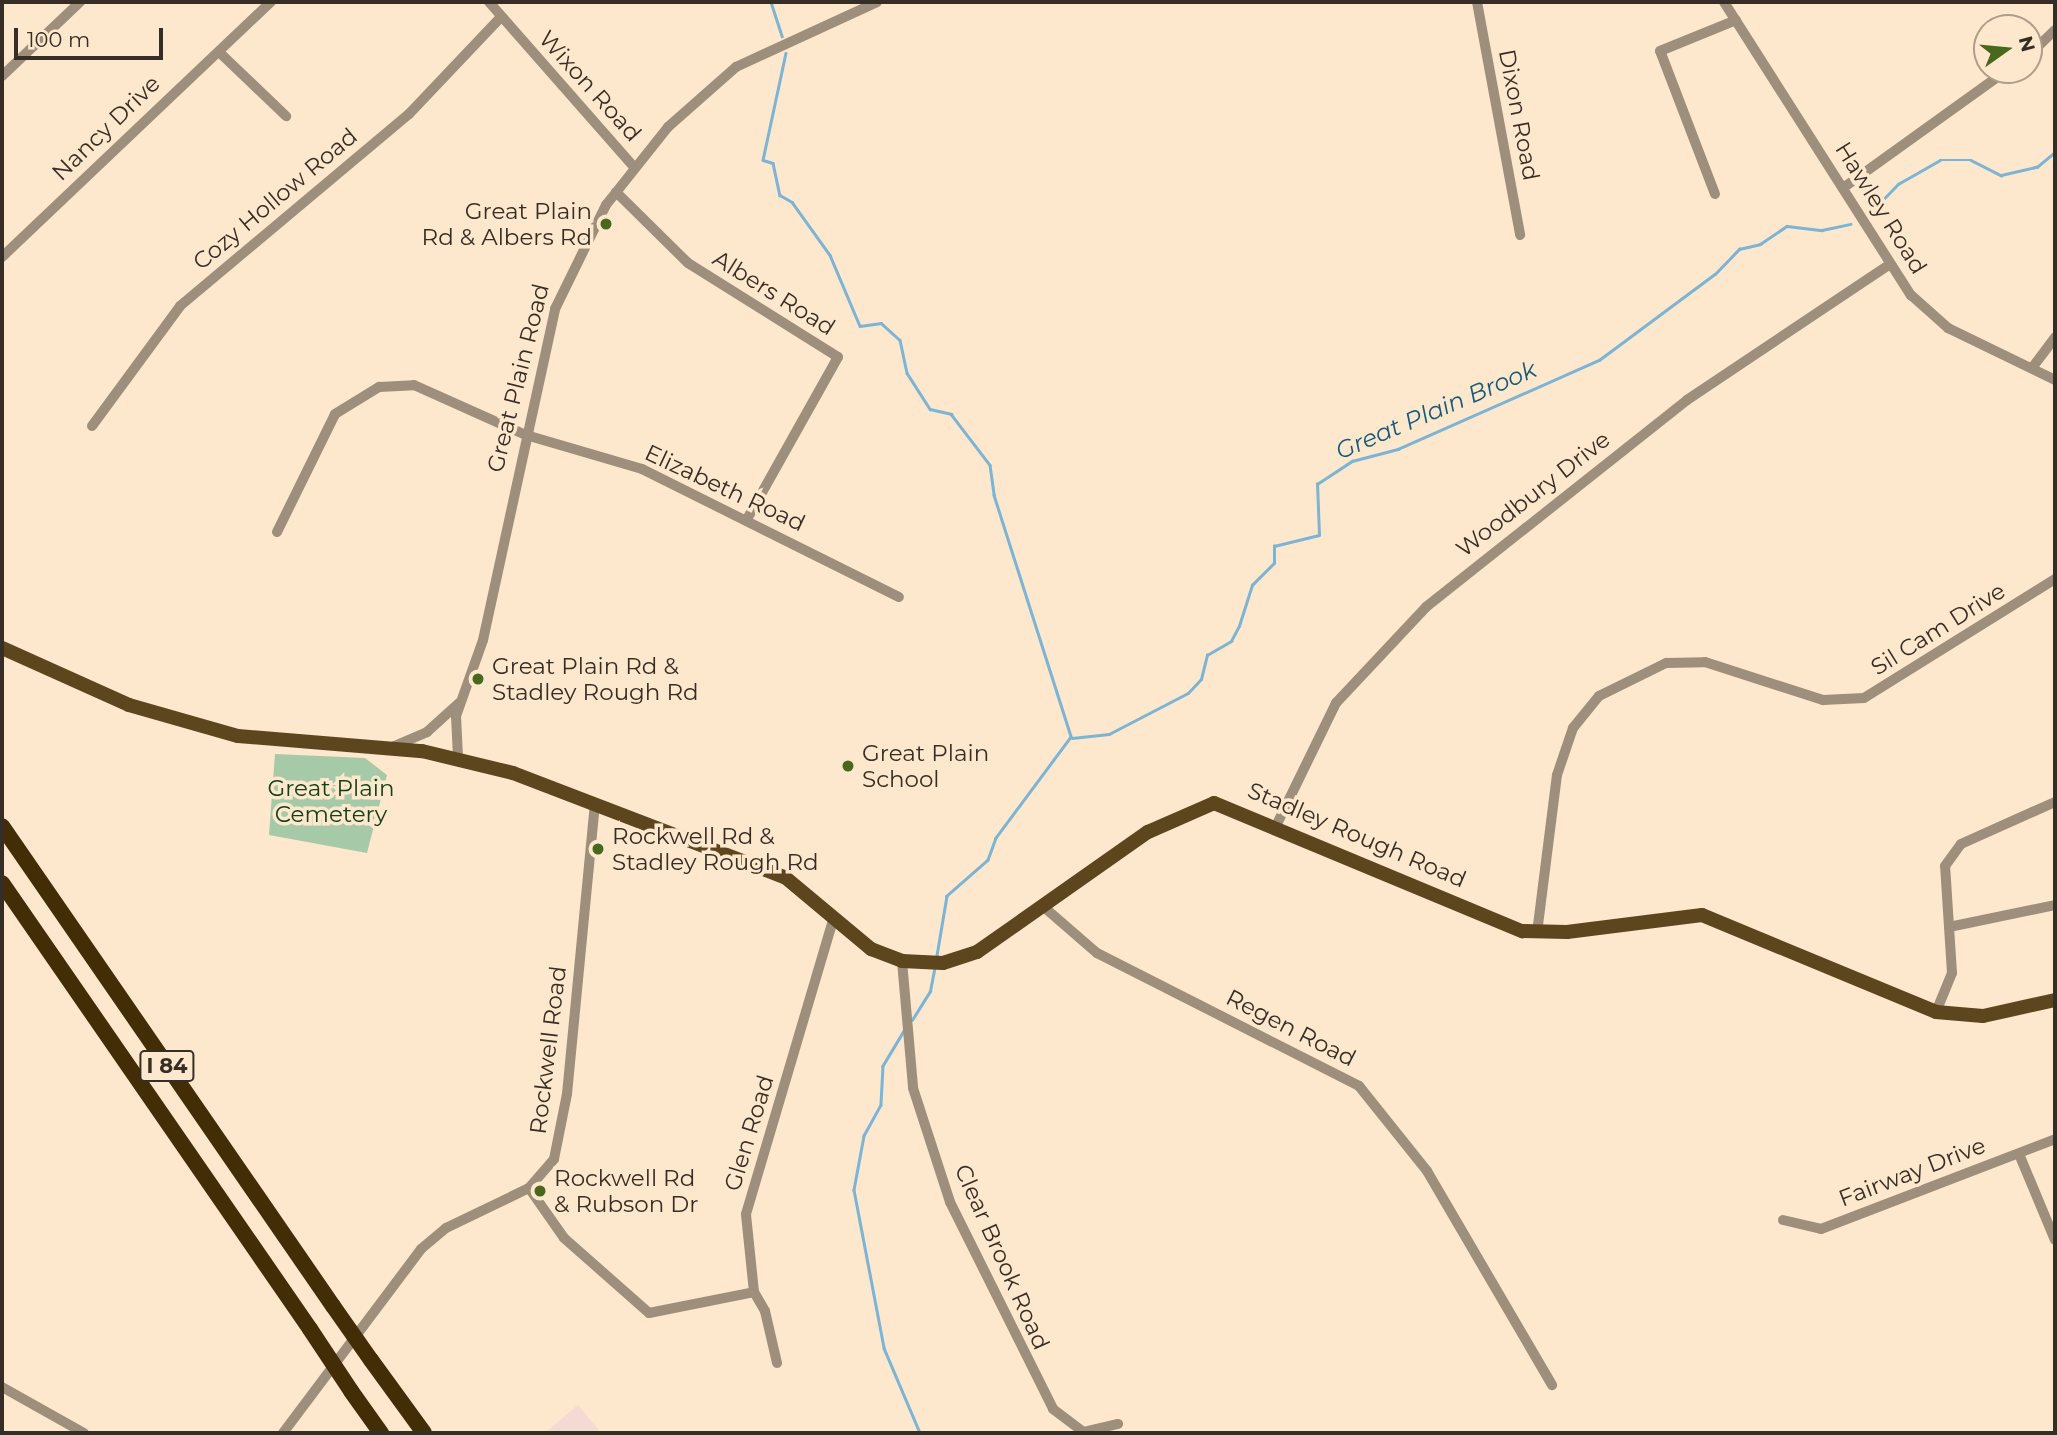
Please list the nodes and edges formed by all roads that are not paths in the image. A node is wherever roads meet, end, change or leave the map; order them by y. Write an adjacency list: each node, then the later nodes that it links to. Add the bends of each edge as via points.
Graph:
1 (80, 2): 10 (street)
2 (271, 2): 9 (street, Nancy Drive)
3 (489, 2): 7 (street, Wixon Road)
4 (877, 2): 13 (street, Great Plain Road, via 736,67)
5 (1477, 2): 17 (street, Dixon Road)
6 (1724, 2): 8 (street, Hawley Road)
7 (501, 17): 13 (street, Wixon Road); 23 (street, Cozy Hollow Road, via 409,114 180,306)
8 (1736, 20): 14 (street, Hawley Road); 16 (street, via 1660,51)
9 (219, 52): 12 (street); 18 (street, Nancy Drive)
10 (2, 76)
11 (1988, 84): 14 (street)
12 (286, 116)
13 (633, 166): 15 (street, Great Plain Road)
14 (1843, 188): 19 (street, Hawley Road)
15 (616, 191): 24 (street, Great Plain Road, via 561,290); 25 (street, Albers Road, via 688,263 838,357)
16 (1715, 194)
17 (1520, 235)
18 (2, 257)
19 (1889, 265): 21 (street, Hawley Road, via 1939,322); 36 (street, Woodbury Drive, via 1687,400 1426,607 1336,704)
20 (2055, 337): 21 (street)
21 (2032, 368): 22 (street, Hawley Road)
22 (2055, 380)
23 (92, 426)
24 (526, 435): 25 (street, Elizabeth Road, via 642,469); 26 (street, Elizabeth Road, via 429,388 379,387 347,402 323,430); 30 (street, Great Plain Road, via 483,640)
25 (747, 519): 28 (street, Elizabeth Road)
26 (277, 532)
27 (2055, 579): 42 (street, Sil Cam Drive, via 1864,698 1823,700 1705,662 1666,663 1599,696 1573,728 1557,775)
28 (899, 597)
29 (2, 648): 31 (main road, Great Plain Road, via 130,705 238,736)
30 (461, 701): 31 (street, Great Plain Road, via 427,732); 32 (street, Great Plain Road, via 454,744)
31 (391, 747): 32 (main road, Great Plain Road)
32 (458, 757): 34 (main road, Stadley Rough Road)
33 (2055, 802): 41 (street, via 1961,844 1945,866)
34 (595, 804): 40 (main road, Stadley Rough Road, via 786,878); 48 (street, Rockwell Road, via 561,1140)
35 (2, 826): 59 (highway, I 84, bridge)
36 (1276, 826): 39 (main road, Stadley Rough Road, via 1230,806 1192,809 1148,832); 42 (main road, Stadley Rough Road)
37 (2, 883): 58 (highway, I 84, bridge)
38 (2055, 905): 41 (street)
39 (1045, 908): 43 (main road, Stadley Rough Road, via 977,953 936,963); 53 (street, Regen Road, via 1097,953 1359,1086 1427,1171)
40 (834, 917): 43 (main road, Stadley Rough Road, via 870,949); 51 (street, Glen Road, via 746,1214)
41 (1949, 927): 45 (street, via 1952,973)
42 (1537, 933): 45 (main road, Stadley Rough Road, via 1680,915 1714,917)
43 (902, 961): 55 (street, Clear Brook Road, via 903,1025 914,1088 950,1202 1033,1378 1053,1409 1083,1432)
44 (2055, 1000): 45 (main road, Stadley Rough Road, via 1983,1016)
45 (1936, 1012)
46 (2055, 1139): 47 (street, Fairway Drive)
47 (2019, 1154): 49 (street, Fairway Drive, via 1821,1229); 50 (street)
48 (529, 1188): 51 (street, via 564,1238 649,1313); 57 (street, via 446,1228 421,1249)
49 (1783, 1220)
50 (2055, 1240)
51 (754, 1292): 52 (street, Glen Road, via 765,1311)
52 (777, 1363)
53 (1552, 1385)
54 (2, 1387): 56 (street)
55 (1118, 1424)
56 (84, 1433)
57 (283, 1433)
58 (380, 1433)
59 (424, 1433)

